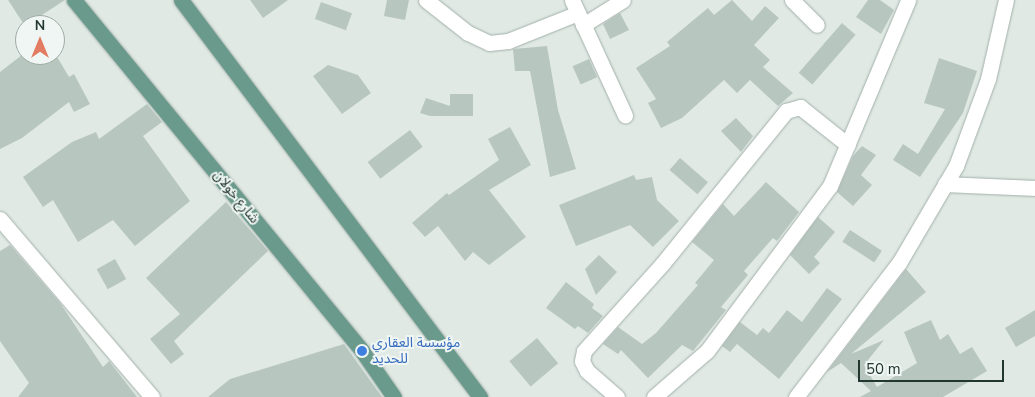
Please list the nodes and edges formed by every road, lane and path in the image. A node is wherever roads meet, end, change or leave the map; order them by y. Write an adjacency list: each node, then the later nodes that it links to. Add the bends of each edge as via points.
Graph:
1 (74, 0): 16 (main road, شارع خولان, via 362,351)
2 (181, 0): 17 (main road)
3 (426, 0): 8 (street, via 468,33 489,43 508,42)
4 (623, 0): 8 (street)
5 (792, 0): 9 (street)
6 (908, 0): 11 (street)
7 (1006, 0): 12 (street, via 988,79 956,166)
8 (577, 13): 10 (street)
9 (817, 25)
10 (626, 115)
11 (848, 145): 18 (street, via 800,107 786,110 669,256 584,351 582,361 587,370); 19 (street, via 830,186 770,270 707,351)
12 (946, 184): 13 (street); 20 (street, via 899,263)
13 (1035, 188)
14 (0, 219): 15 (street)
15 (152, 397)
16 (394, 397)
17 (480, 397)
18 (617, 397)
19 (654, 397)
20 (796, 397)

